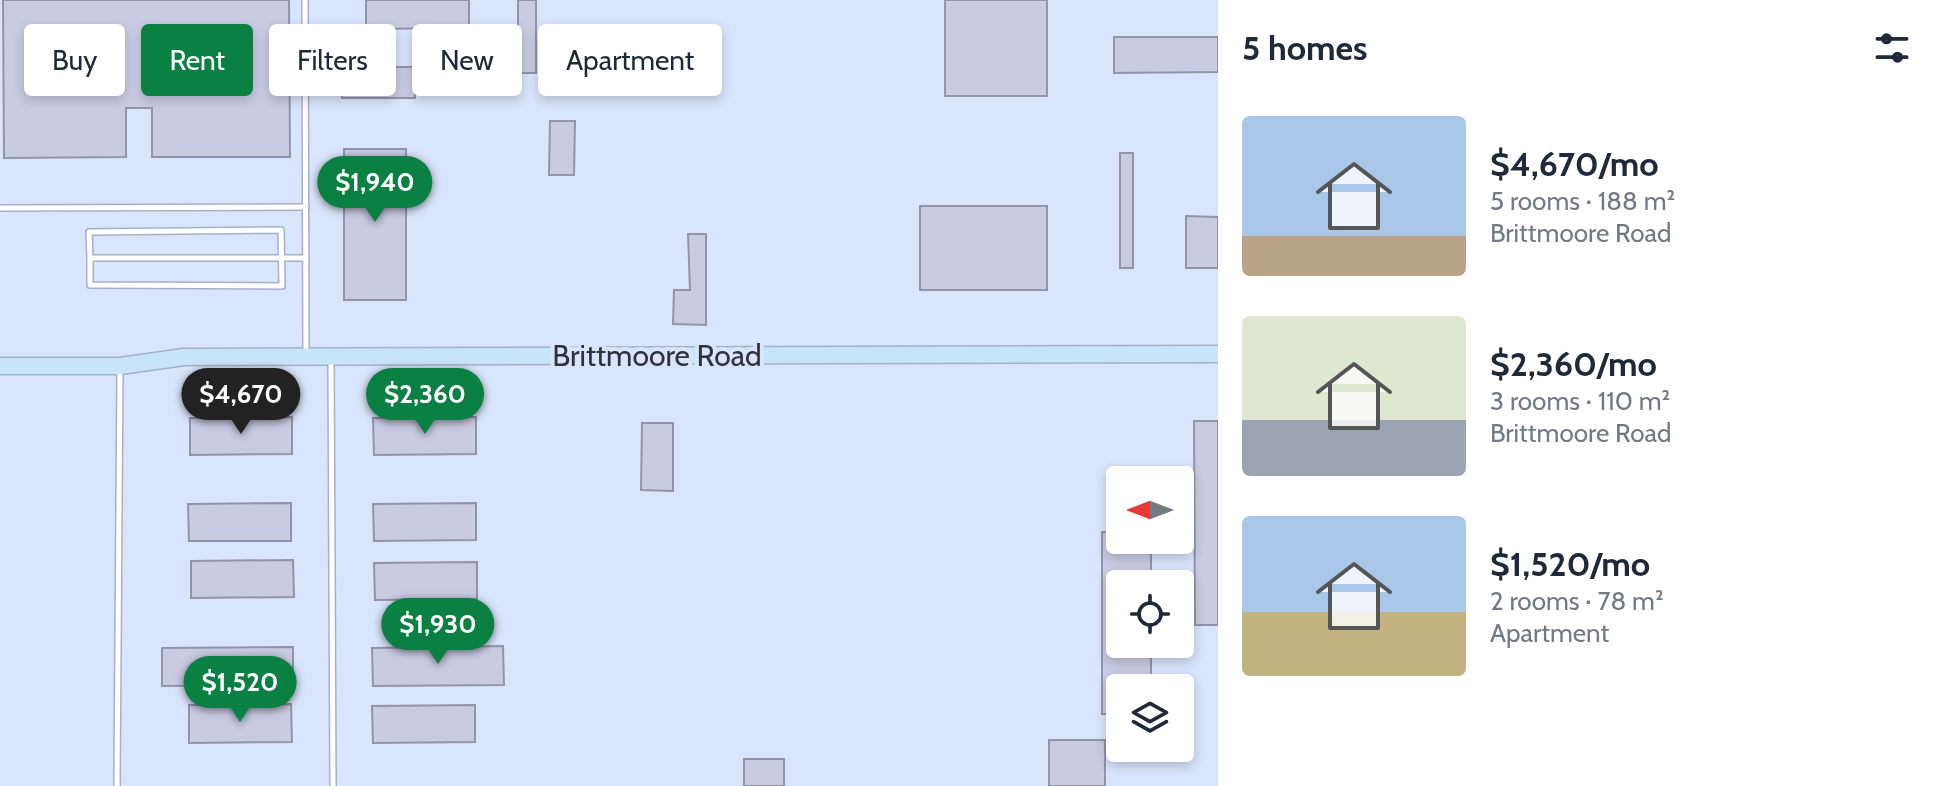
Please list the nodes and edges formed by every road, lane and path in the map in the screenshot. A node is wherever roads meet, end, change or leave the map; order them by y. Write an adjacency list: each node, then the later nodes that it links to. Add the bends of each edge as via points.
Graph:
1 (305, 0): 2 (lane)
2 (306, 207): 3 (lane); 6 (lane)
3 (0, 208)
4 (90, 258): 5 (lane); 5 (lane, via 89,232 281,230); 5 (lane, via 90,285 282,286)
5 (281, 258): 6 (lane)
6 (306, 258): 8 (lane)
7 (1218, 354): 9 (main road, Brittmoore Road)
8 (306, 357): 9 (main road, Brittmoore Road); 11 (main road, Brittmoore Road, via 184,357)
9 (331, 357): 13 (lane)
10 (0, 366): 11 (main road, Brittmoore Road)
11 (120, 366): 12 (lane)
12 (117, 786)
13 (333, 786)

